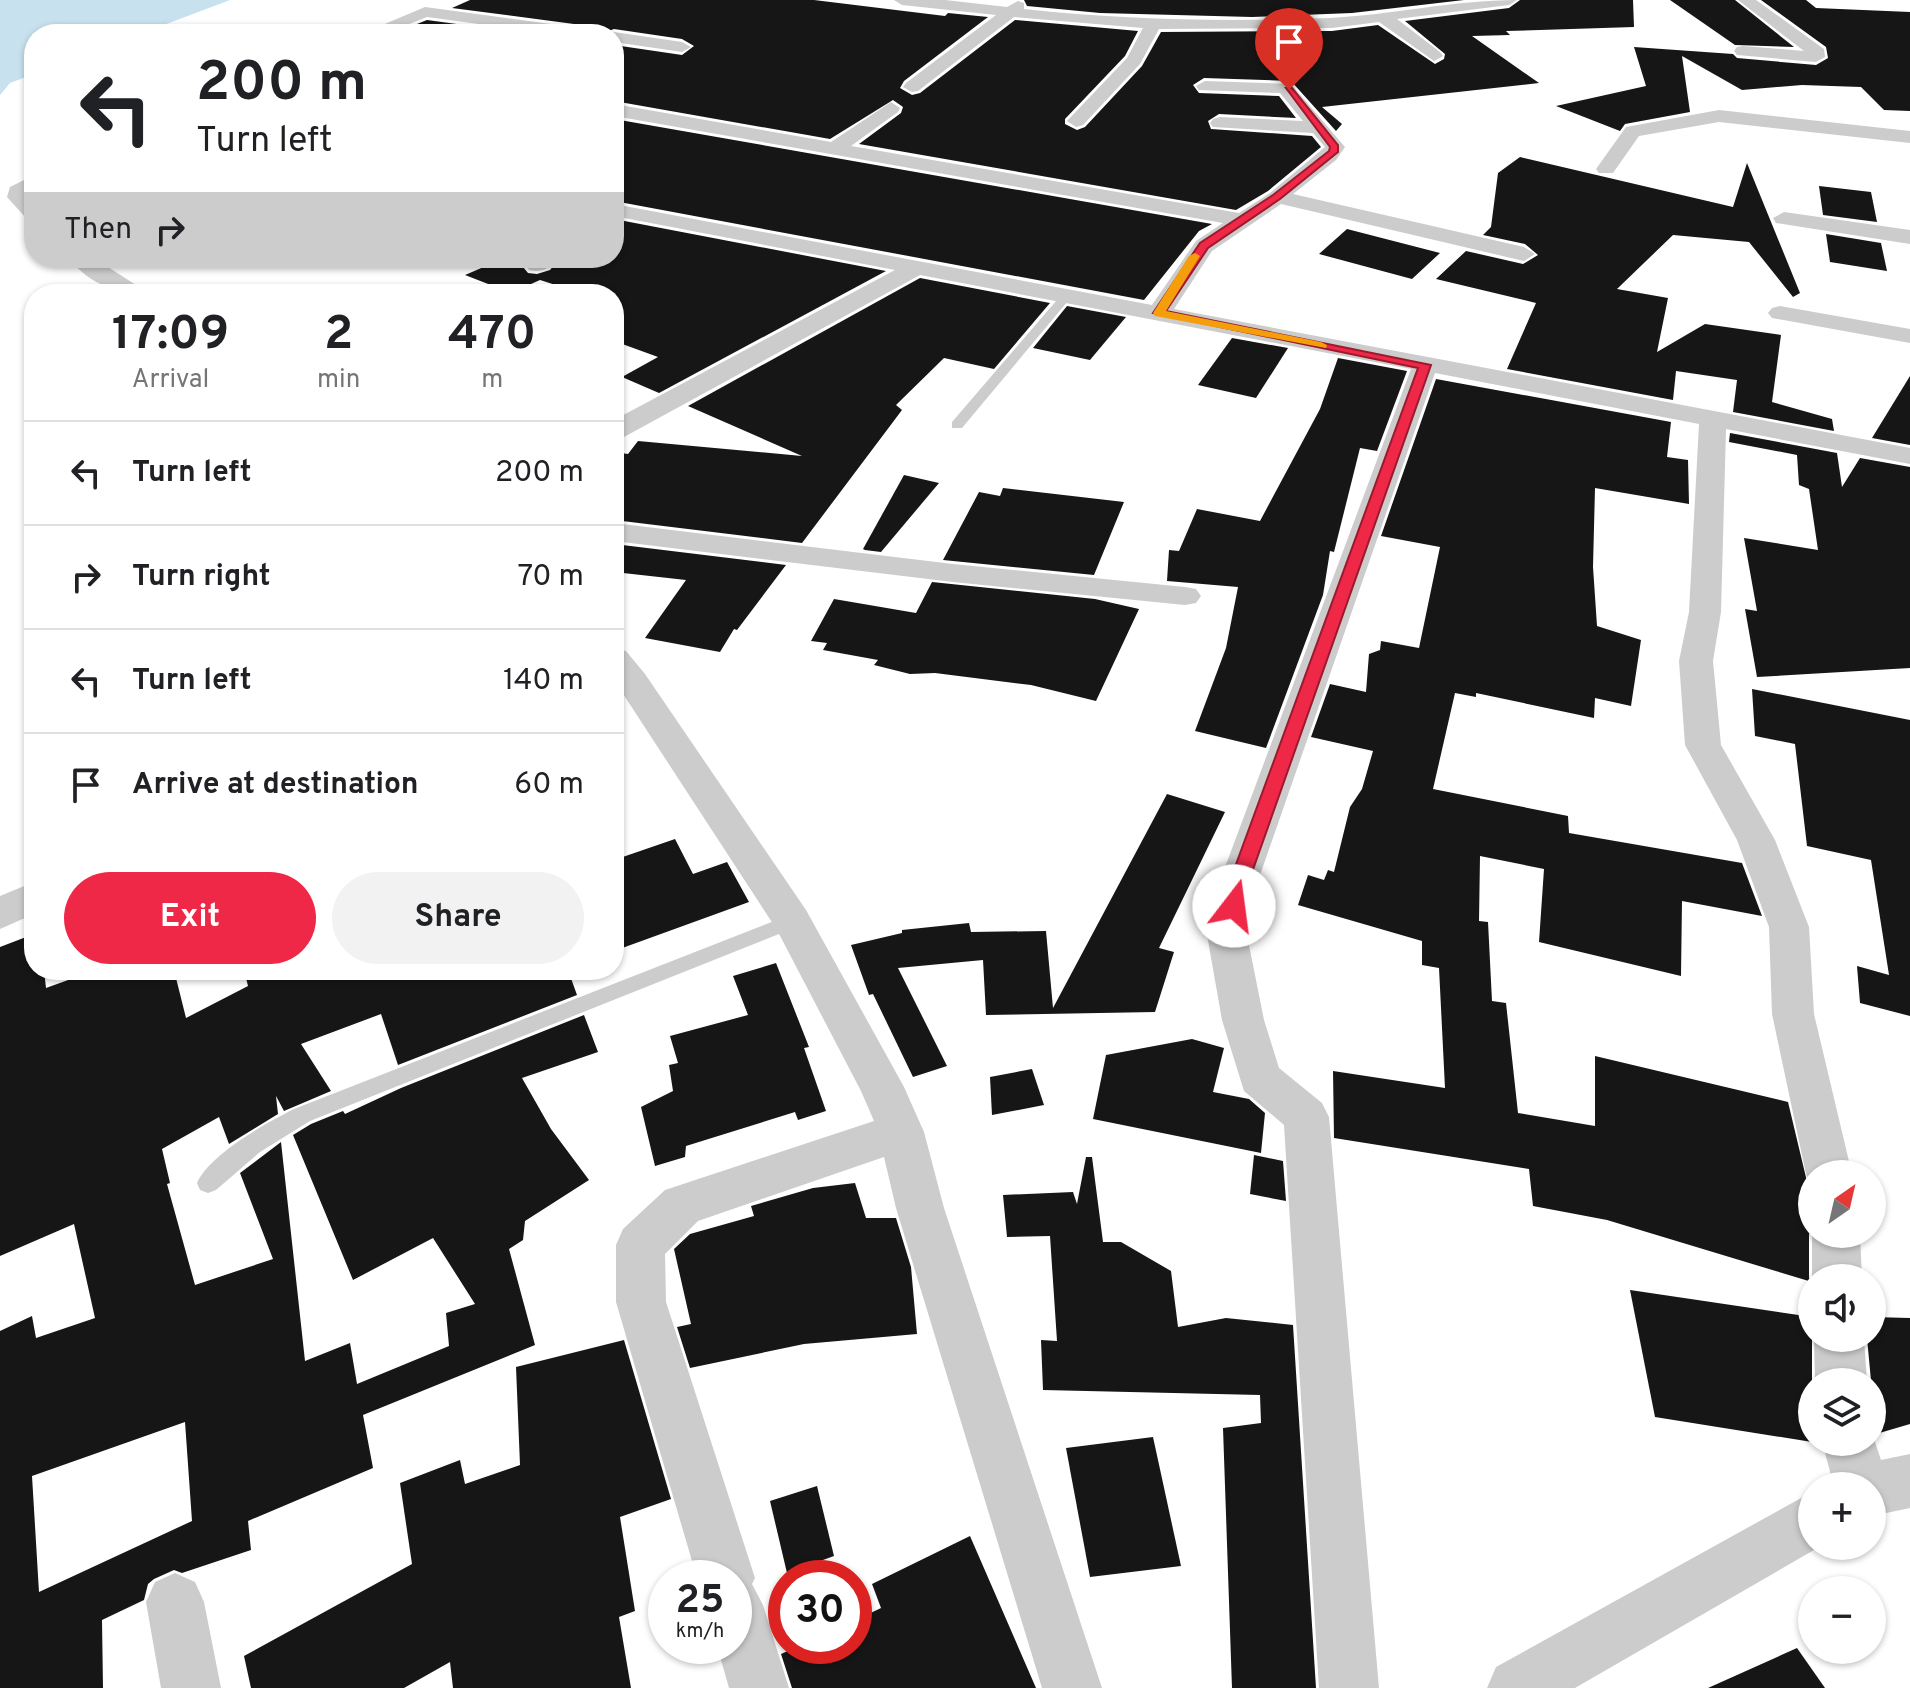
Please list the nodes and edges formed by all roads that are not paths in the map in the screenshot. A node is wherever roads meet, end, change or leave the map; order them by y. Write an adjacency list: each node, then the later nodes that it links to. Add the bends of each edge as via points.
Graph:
1 (902, 0): 7 (street)
2 (1030, 0): 7 (street)
3 (1338, 0): 10 (street)
4 (1509, 0): 8 (street)
5 (1746, 0): 16 (street, via 1818,53 1805,57)
6 (492, 6): 9 (street)
7 (1007, 12): 13 (street); 19 (street)
8 (1382, 16): 10 (street); 17 (street)
9 (466, 17): 11 (street, via 417,13); 12 (street)
10 (1332, 23): 13 (street)
11 (392, 24)
12 (517, 24)
13 (1153, 24): 22 (street, via 1126,70)
14 (624, 38): 15 (street)
15 (682, 47)
16 (1743, 51)
17 (1434, 56)
18 (1205, 86): 24 (street, via 1285,88)
19 (912, 87)
20 (891, 108): 26 (street)
21 (624, 112): 26 (street)
22 (1076, 121)
23 (1220, 123): 24 (street)
24 (1321, 128): 29 (street, via 1335,147 1333,152)
25 (1910, 137): 27 (street, via 1711,116 1633,131)
26 (834, 149): 33 (street)
27 (1606, 169)
28 (24, 187): 30 (street, via 17,191)
29 (1277, 197): 33 (street); 35 (street)
30 (24, 204)
31 (624, 212): 36 (street)
32 (1784, 218): 34 (street)
33 (1241, 220): 40 (street, via 1204,246)
34 (1910, 237)
35 (1524, 254)
36 (920, 266): 39 (street); 45 (street, via 638,405)
37 (92, 268): 38 (street)
38 (119, 284)
39 (1067, 295): 40 (street); 46 (lane)
40 (1159, 313): 43 (street)
41 (1780, 313): 42 (street)
42 (1910, 336)
43 (1425, 365): 44 (street); 66 (street, via 1240,878 1227,935 1260,1078 1306,1117)
44 (1713, 419): 47 (street); 55 (street, via 1705,612 1696,661 1703,745 1756,840 1789,927 1793,1014)
45 (624, 420)
46 (957, 425)
47 (1910, 456)
48 (624, 533): 49 (street)
49 (1185, 596)
50 (624, 682): 53 (street)
51 (24, 902): 52 (street)
52 (0, 914)
53 (792, 921): 54 (street); 56 (lane, via 302,1115 241,1152)
54 (901, 1132): 60 (street, via 682,1205 640,1245 641,1302); 65 (street, via 924,1223)
55 (1826, 1160)
56 (208, 1183)
57 (1910, 1481): 58 (street)
58 (1886, 1486)
59 (1798, 1528): 67 (street)
60 (720, 1560)
61 (175, 1602): 63 (street)
62 (752, 1664): 64 (street)
63 (191, 1688)
64 (759, 1688)
65 (1072, 1688)
66 (1349, 1688)
67 (1517, 1688)

